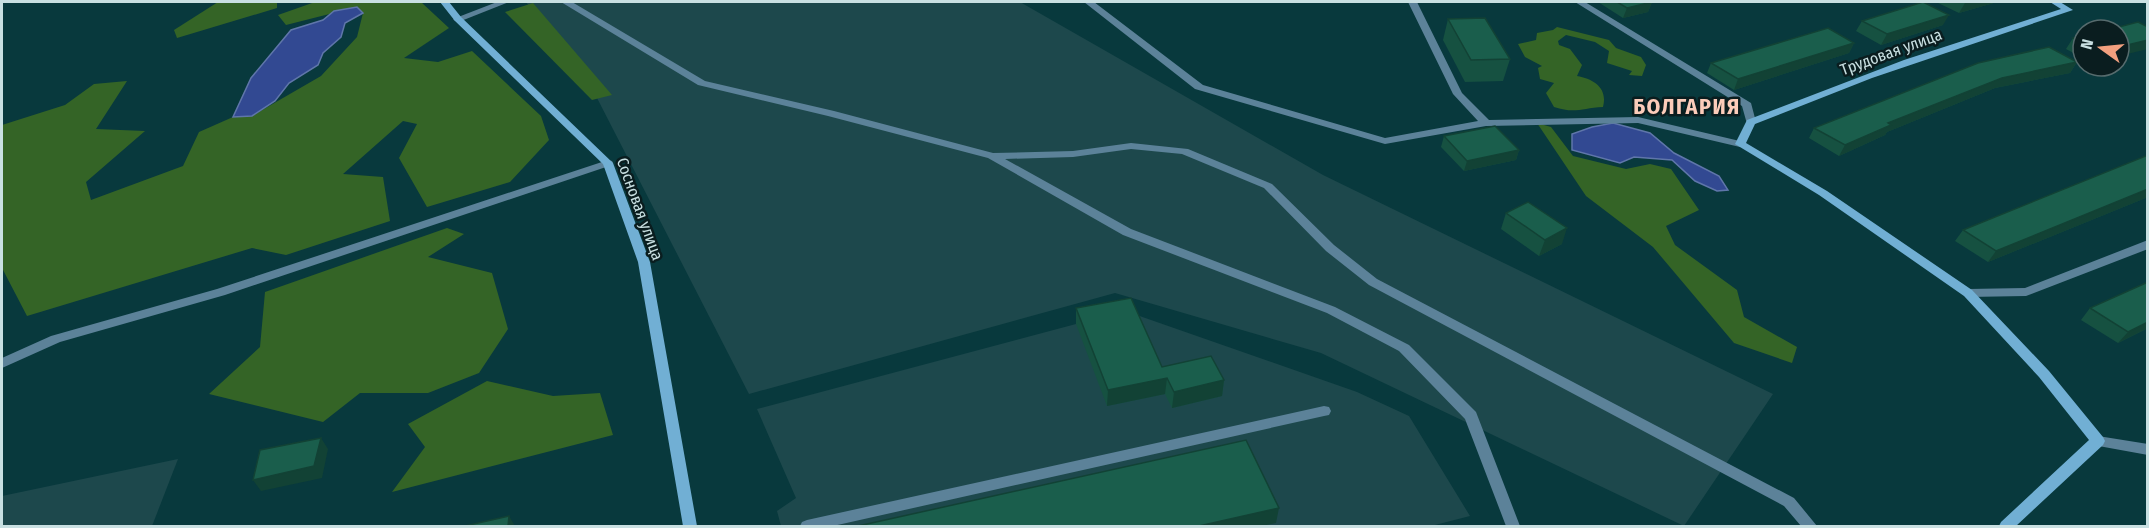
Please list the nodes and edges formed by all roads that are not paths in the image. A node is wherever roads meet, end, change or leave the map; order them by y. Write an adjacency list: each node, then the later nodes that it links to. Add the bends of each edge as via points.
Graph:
1 (446, 2): 8 (street, Сосновая улица)
2 (504, 2): 8 (street)
3 (566, 2): 12 (street, via 702,83)
4 (1089, 2): 10 (street, via 1199,87 1385,141)
5 (1413, 2): 10 (street, via 1458,94)
6 (1580, 2): 9 (street, via 1747,105)
7 (2055, 2): 9 (street, Трудовая улица, via 2068,10 1959,43)
8 (458, 19): 13 (street, Сосновая улица)
9 (1750, 122): 11 (street)
10 (1486, 123): 11 (street, via 1638,120)
11 (1740, 144): 15 (street, via 1823,193)
12 (992, 156): 22 (street, via 1127,232 1331,310 1404,348 1471,416); 23 (street, via 1073,154 1131,146 1184,151 1268,186 1330,248 1373,282 1789,502)
13 (608, 163): 16 (street, via 221,292 56,339); 20 (street, Сосновая улица, via 644,262)
14 (2148, 244): 15 (street, via 2026,292)
15 (1968, 293): 18 (street)
16 (2, 363)
17 (1324, 411): 21 (street)
18 (2098, 441): 19 (street); 24 (street)
19 (2148, 450)
20 (690, 526)
21 (807, 526)
22 (1513, 526)
23 (1810, 526)
24 (2005, 526)

